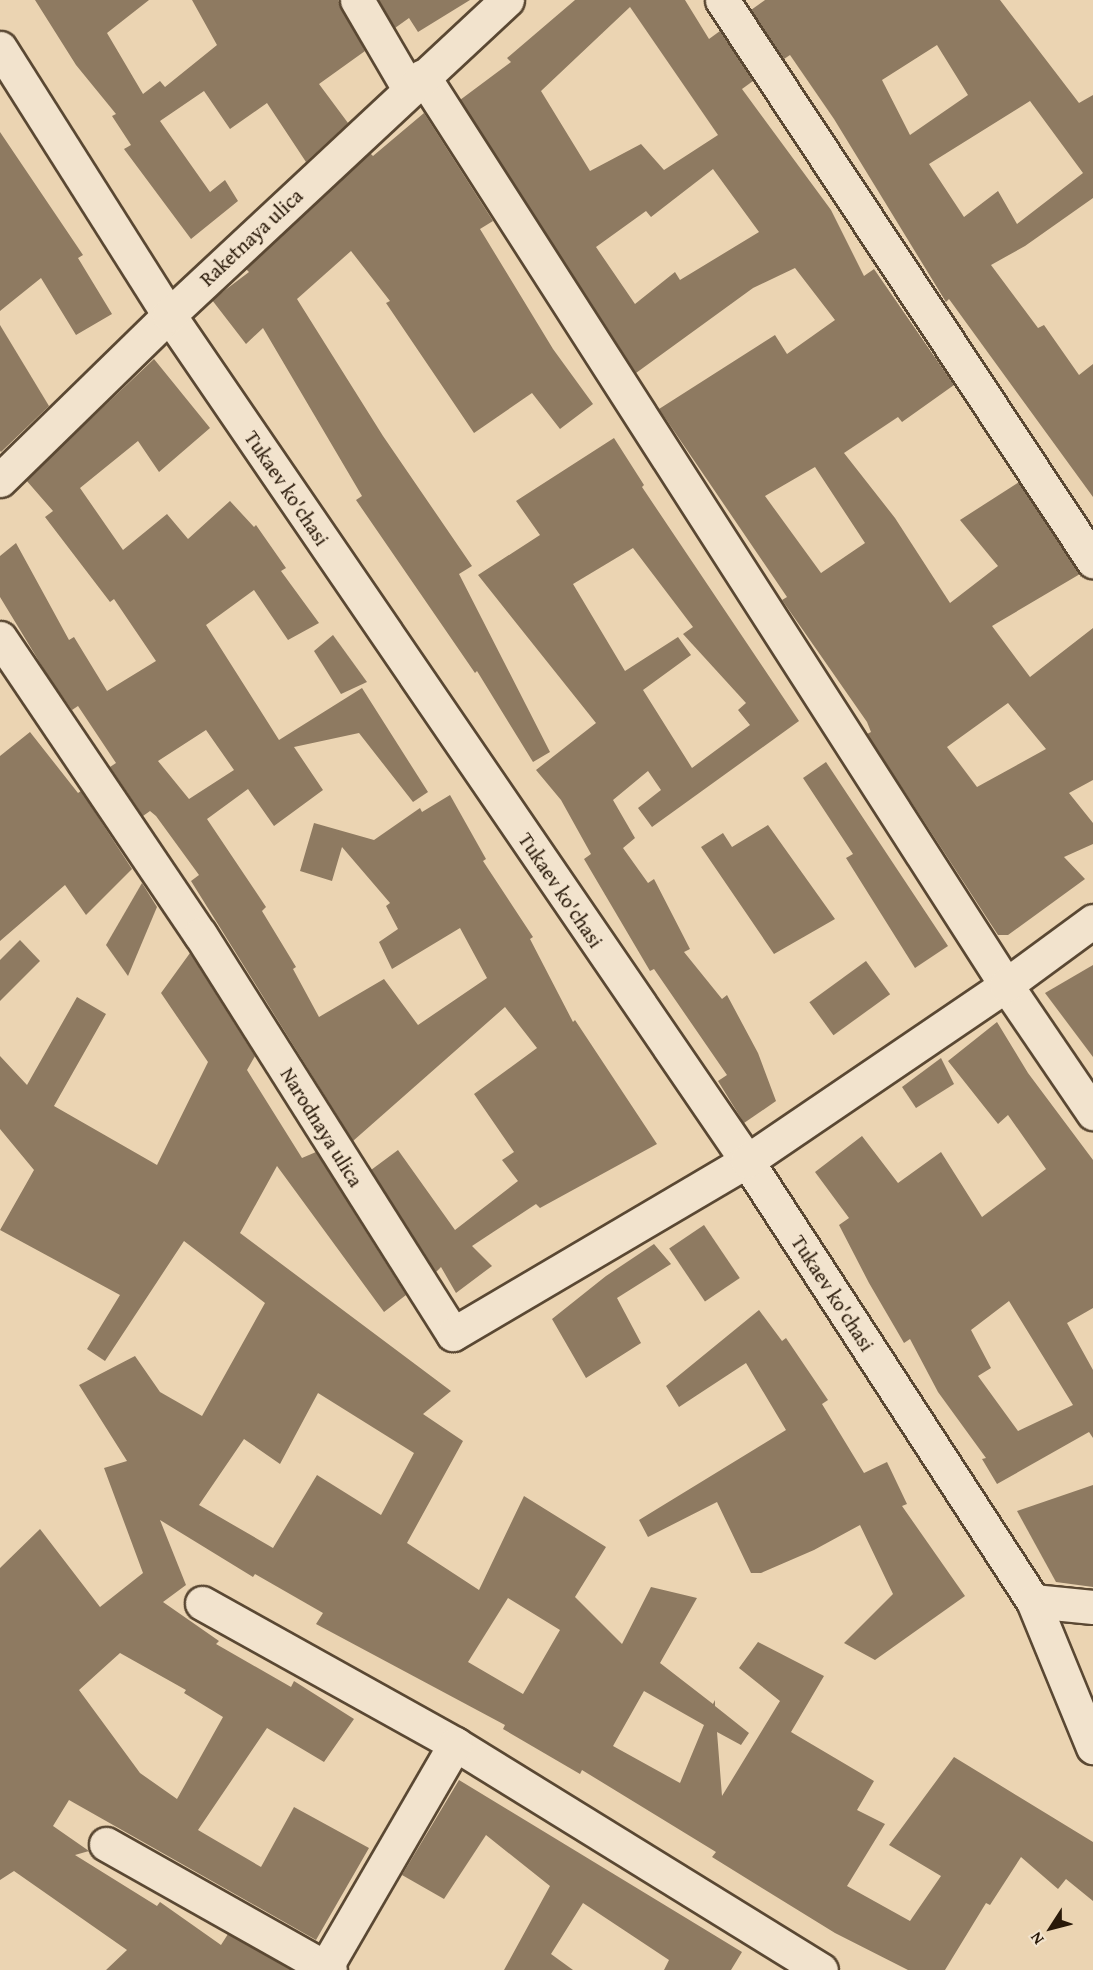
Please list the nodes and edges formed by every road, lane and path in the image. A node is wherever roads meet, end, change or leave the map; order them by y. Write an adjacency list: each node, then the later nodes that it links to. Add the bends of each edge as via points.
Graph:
1 (357, 0): 5 (street)
2 (507, 0): 5 (street, Raketnaya ulica)
3 (722, 0): 8 (street)
4 (0, 48): 6 (street, Tukaev ko'chasi)
5 (416, 82): 6 (street, Raketnaya ulica); 11 (street)
6 (169, 315): 7 (street, Raketnaya ulica); 13 (street, Tukaev ko'chasi)
7 (0, 480)
8 (1093, 561)
9 (0, 638): 13 (street, Narodnaya ulica, via 200,934 453,1334)
10 (1093, 921): 11 (street)
11 (1006, 985): 12 (street); 13 (street)
12 (1093, 1113)
13 (747, 1161): 14 (street, Tukaev ko'chasi)
14 (1033, 1601): 16 (street); 18 (street, Tukaev ko'chasi)
15 (202, 1603): 17 (street)
16 (1093, 1607)
17 (455, 1744): 20 (street); 21 (street)
18 (1093, 1747)
19 (106, 1844): 20 (street)
20 (326, 1969)
21 (821, 1970)

